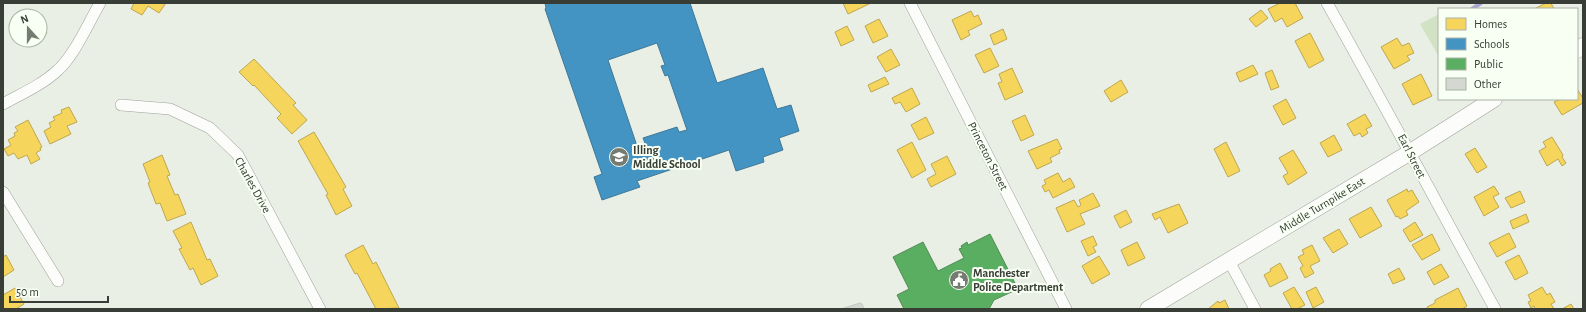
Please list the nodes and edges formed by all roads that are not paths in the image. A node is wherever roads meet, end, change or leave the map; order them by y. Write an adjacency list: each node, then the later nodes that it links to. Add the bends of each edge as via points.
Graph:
1 (100, 3): 5 (street, via 59,70 40,84)
2 (910, 3): 12 (street, Princeton Street)
3 (1327, 3): 7 (street, Earl Street, via 1396,125)
4 (1492, 100): 7 (main road, Middle Turnpike East)
5 (3, 104)
6 (121, 105): 11 (street, Charles Drive, via 170,109 210,128 238,155)
7 (1409, 153): 9 (main road, Middle Turnpike East); 15 (street, Earl Street)
8 (3, 192): 10 (street)
9 (1228, 262): 13 (main road, Middle Turnpike East); 14 (street)
10 (58, 281)
11 (320, 309)
12 (1066, 309)
13 (1148, 309)
14 (1255, 309)
15 (1495, 309)

